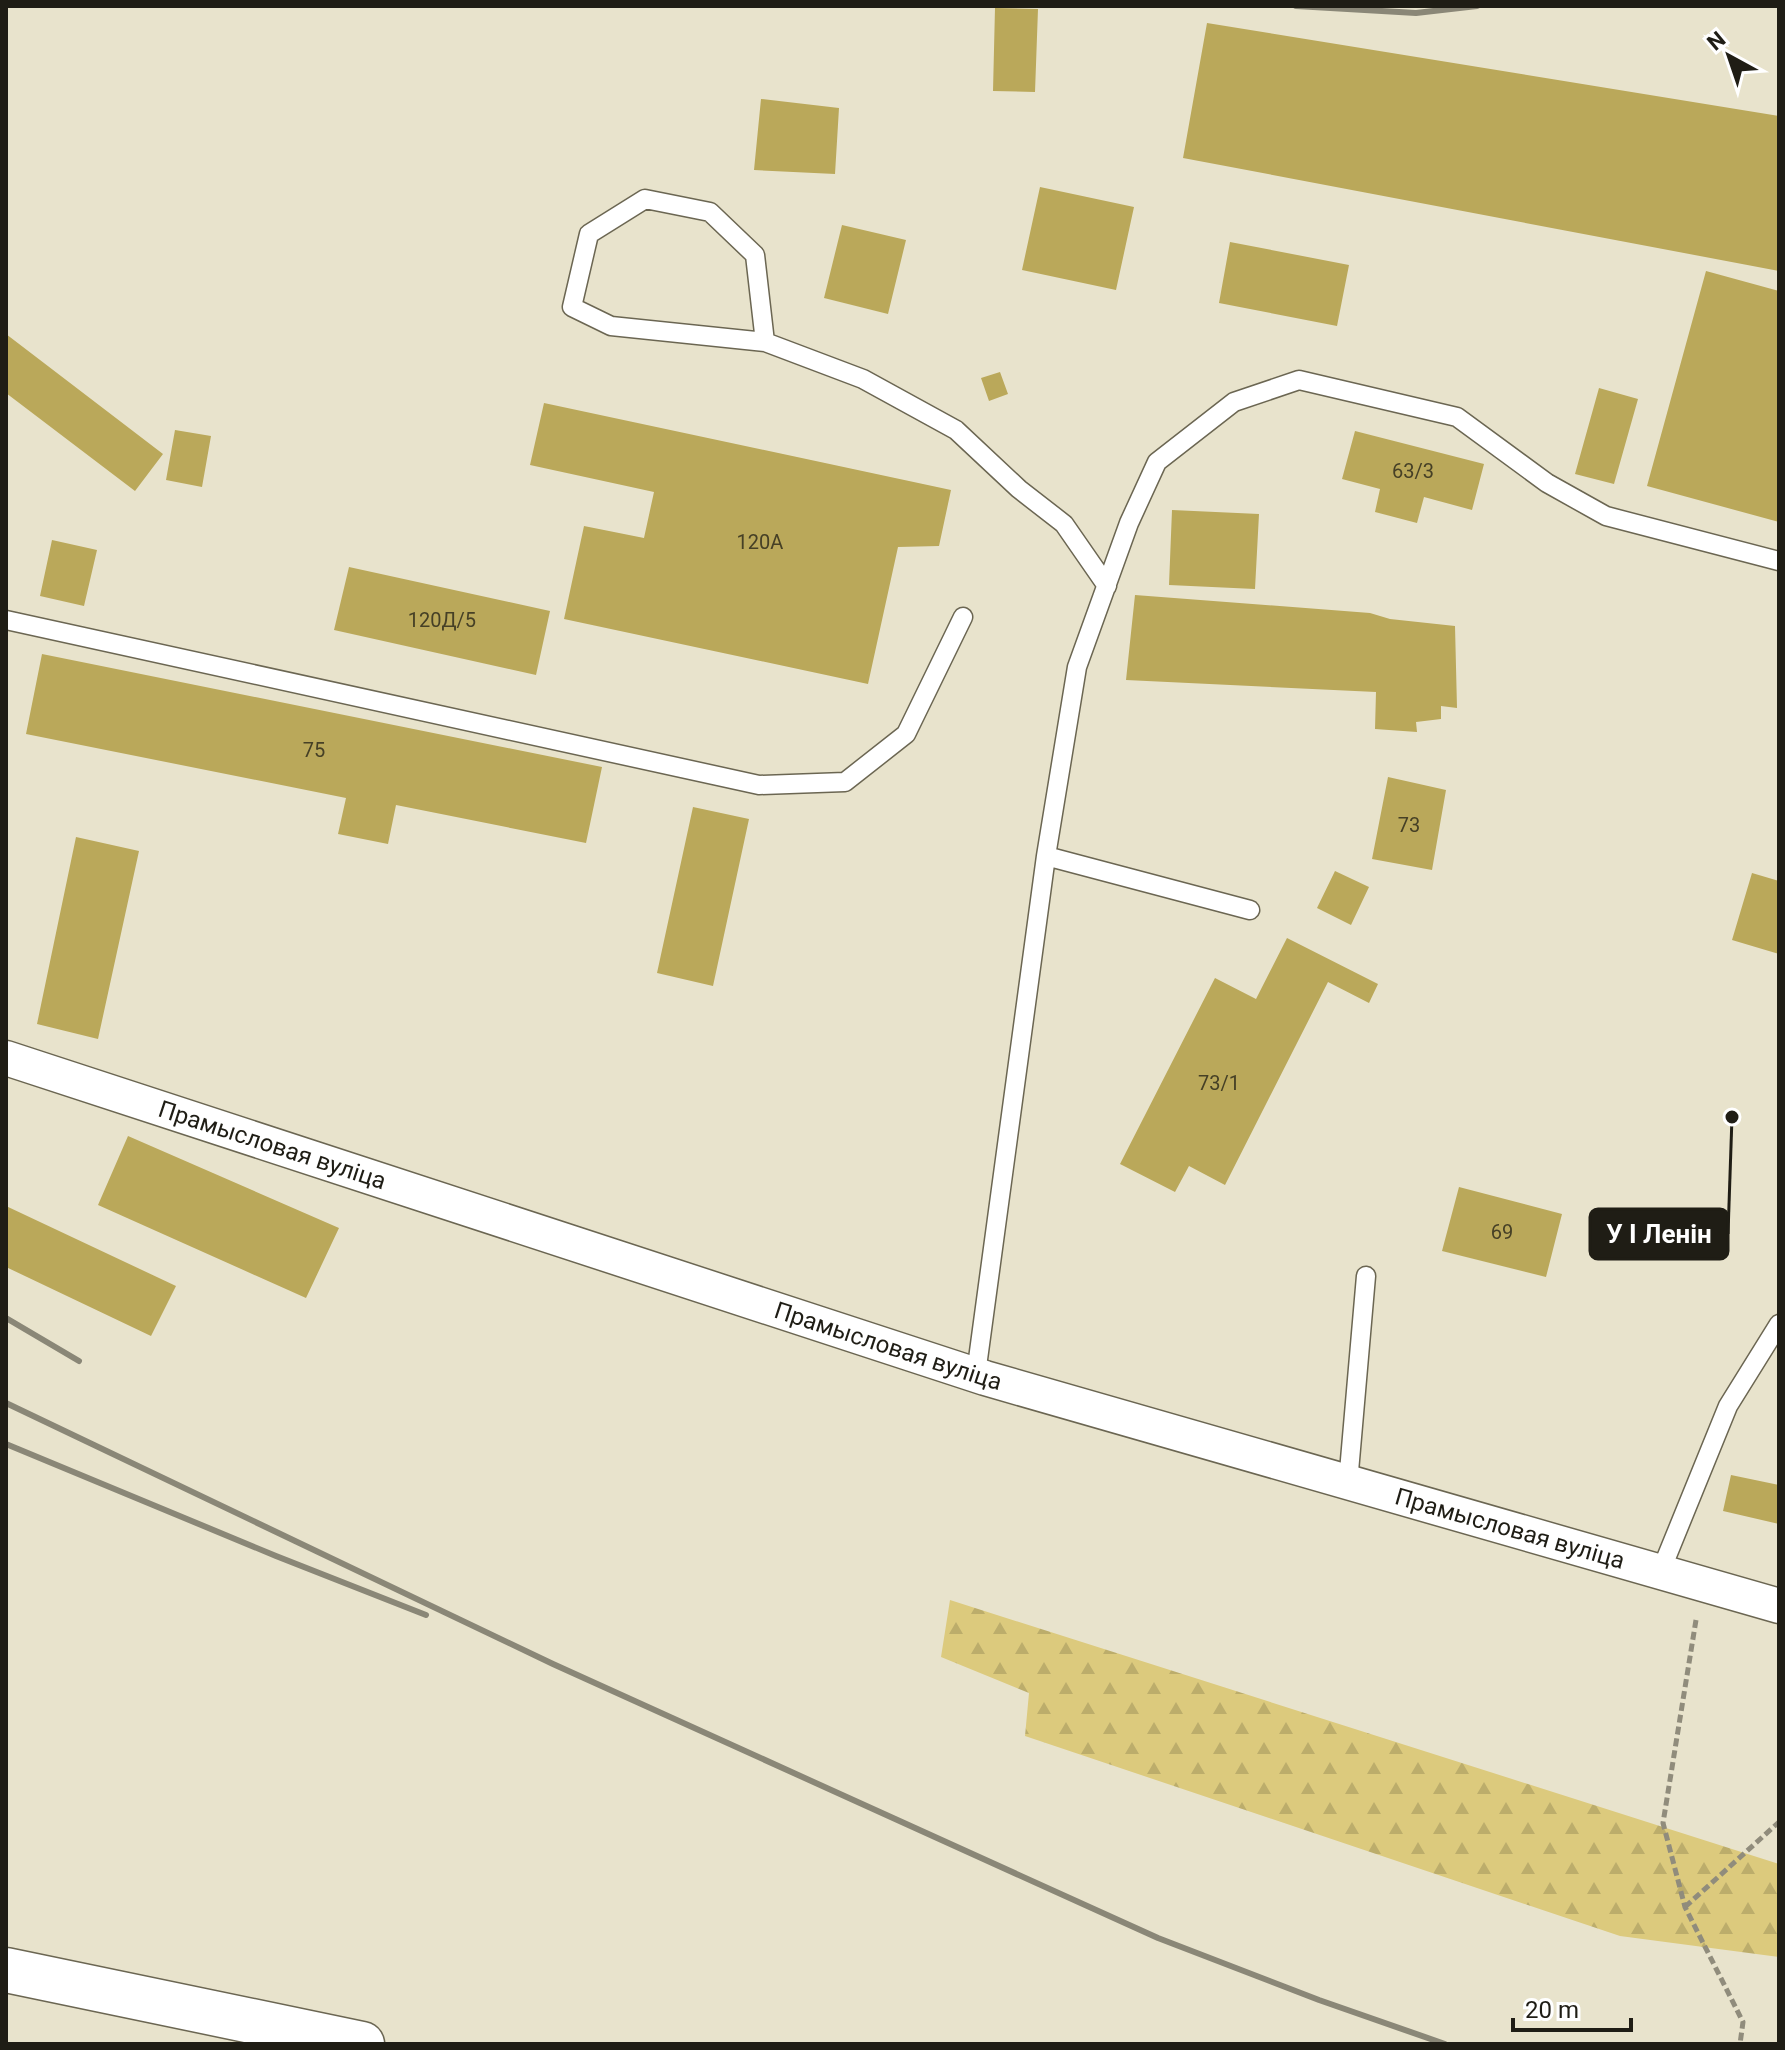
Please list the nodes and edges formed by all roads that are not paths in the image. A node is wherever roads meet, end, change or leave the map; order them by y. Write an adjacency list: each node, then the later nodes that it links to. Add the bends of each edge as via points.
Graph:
1 (765, 342): 1 (lane, via 611,326 572,307 589,234 645,199 710,212 755,255); 3 (lane, via 863,379 956,430 1064,524)
2 (1779, 561): 3 (lane, via 1606,516 1547,483 1457,417 1299,380 1234,402 1157,462)
3 (1107, 586): 6 (lane, via 1077,667)
4 (963, 617): 5 (lane, via 906,734 845,782 759,785)
5 (6, 620)
6 (1046, 856): 7 (lane); 11 (lane)
7 (1250, 910)
8 (6, 1058): 11 (street, Прамысловая вуліца)
9 (1366, 1276): 12 (lane)
10 (1779, 1324): 13 (lane, via 1728,1406)
11 (976, 1374): 12 (street, Прамысловая вуліца)
12 (1348, 1483): 13 (street, Прамысловая вуліца)
13 (1660, 1573): 14 (street, Прамысловая вуліца)
14 (1779, 1606)
15 (6, 1970): 16 (street)
16 (362, 2044)

